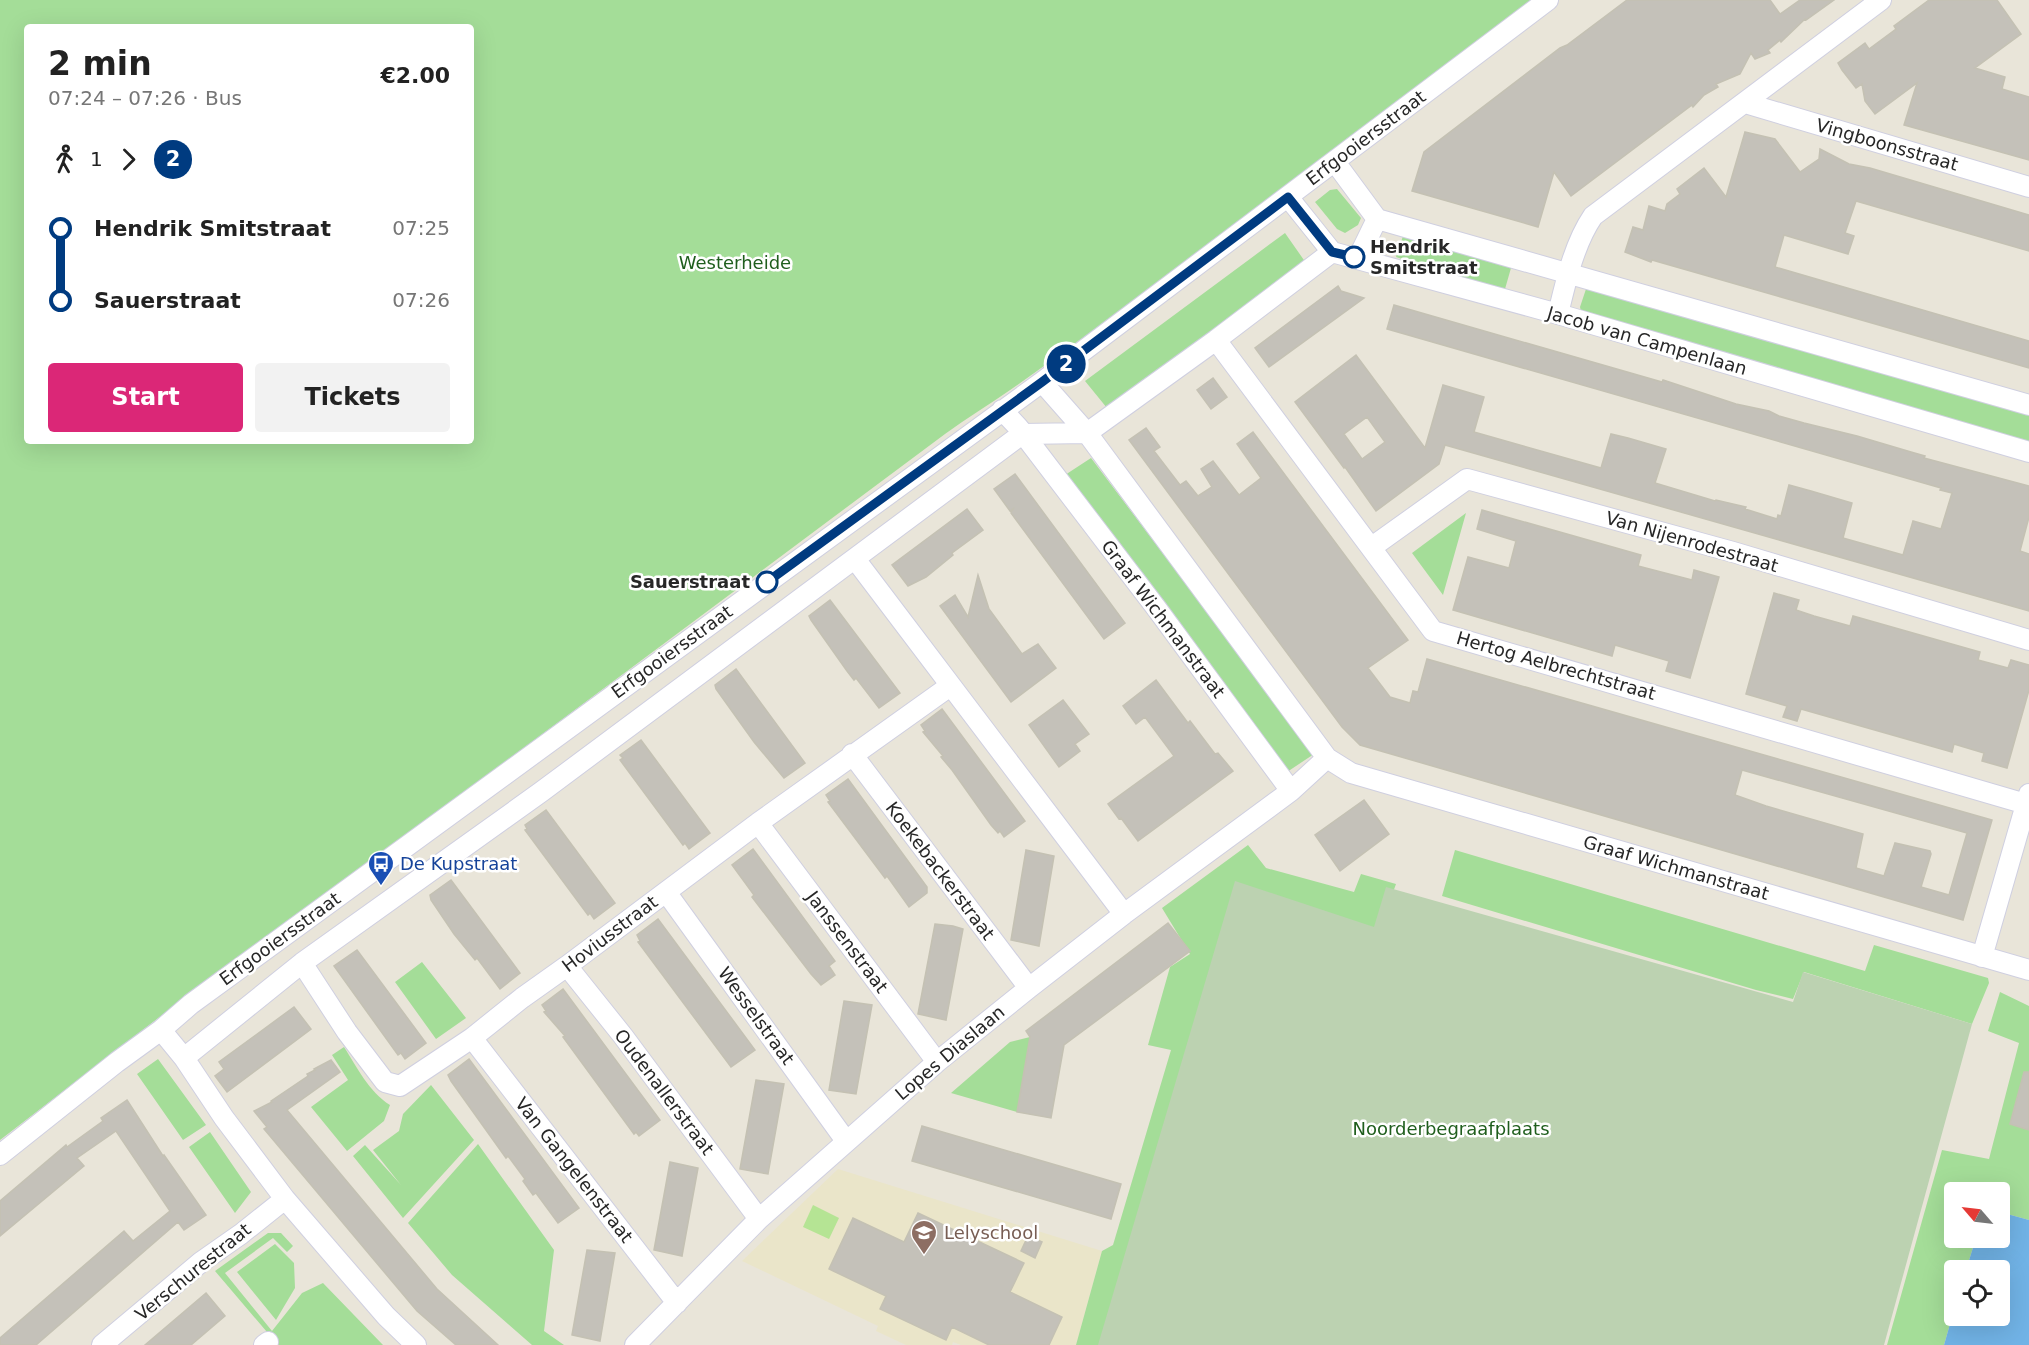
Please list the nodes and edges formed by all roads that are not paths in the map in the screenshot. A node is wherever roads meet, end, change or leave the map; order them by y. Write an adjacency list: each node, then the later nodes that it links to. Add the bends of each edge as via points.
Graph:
1 (1548, 0): 4 (street, Erfgooiersstraat)
2 (1881, 0): 3 (street)
3 (1745, 103): 5 (street, Vingboonsstraat); 10 (street, via 1593,216)
4 (1335, 162): 6 (street, Erfgooiersstraat); 7 (street)
5 (2029, 187)
6 (1288, 197): 8 (street); 13 (street, Erfgooiersstraat)
7 (1377, 219): 9 (street); 10 (street)
8 (1332, 252): 9 (street, Jacob van Campenlaan); 12 (street)
9 (1358, 258): 11 (street, Jacob van Campenlaan)
10 (1569, 272): 11 (street); 14 (street)
11 (1558, 314): 18 (street, Jacob van Campenlaan)
12 (1216, 340): 16 (street); 19 (street, Hertog Aelbrechtstraat)
13 (1042, 382): 15 (street, Erfgooiersstraat); 16 (street, Graaf Wichmanstraat)
14 (2029, 405)
15 (1002, 410): 17 (street, Graaf Wichmanstraat); 35 (street, Erfgooiersstraat, via 191,1004)
16 (1087, 433): 17 (street); 24 (street, Graaf Wichmanstraat)
17 (1022, 434): 20 (street, Erfgooiersstraat); 25 (street, Graaf Wichmanstraat)
18 (2029, 452)
19 (1371, 547): 21 (street, Van Nijenrodestraat, via 1467,479 1733,552); 26 (street, Hertog Aelbrechtstraat, via 1433,631)
20 (855, 559): 22 (street); 31 (street, Erfgooiersstraat)
21 (2029, 640)
22 (950, 686): 23 (street, Hoviusstraat); 29 (street)
23 (852, 754): 27 (street, Hoviusstraat); 34 (street, Koekebackerstraat)
24 (1327, 758): 25 (street); 30 (street, Graaf Wichmanstraat, via 1351,773)
25 (1291, 791): 29 (street, Lopes Diaslaan)
26 (2028, 799): 30 (street)
27 (758, 823): 28 (street, Hoviusstraat); 38 (street, Janssenstraat)
28 (666, 892): 32 (street, Hoviusstraat); 39 (street, Wesselstraat)
29 (1124, 914): 34 (street, Lopes Diaslaan)
30 (1982, 957): 33 (street, Graaf Wichmanstraat)
31 (302, 963): 36 (street, Hoviusstraat, via 384,1082 400,1086); 37 (street, Erfgooiersstraat)
32 (567, 966): 36 (street, Hoviusstraat); 42 (street, Oudenallerstraat)
33 (2029, 970)
34 (1029, 988): 38 (street, Lopes Diaslaan)
35 (161, 1030): 37 (street); 40 (street, Erfgooiersstraat)
36 (472, 1038): 43 (street, Van Gangelenstraat)
37 (184, 1058): 41 (street)
38 (937, 1062): 39 (street, Lopes Diaslaan)
39 (846, 1141): 42 (street, Lopes Diaslaan)
40 (0, 1155)
41 (285, 1198): 44 (street, Verschurestraat); 45 (street, via 386,1317)
42 (759, 1219): 43 (street, Lopes Diaslaan)
43 (677, 1303): 46 (street, Lopes Diaslaan)
44 (102, 1345)
45 (416, 1345)
46 (635, 1345)

